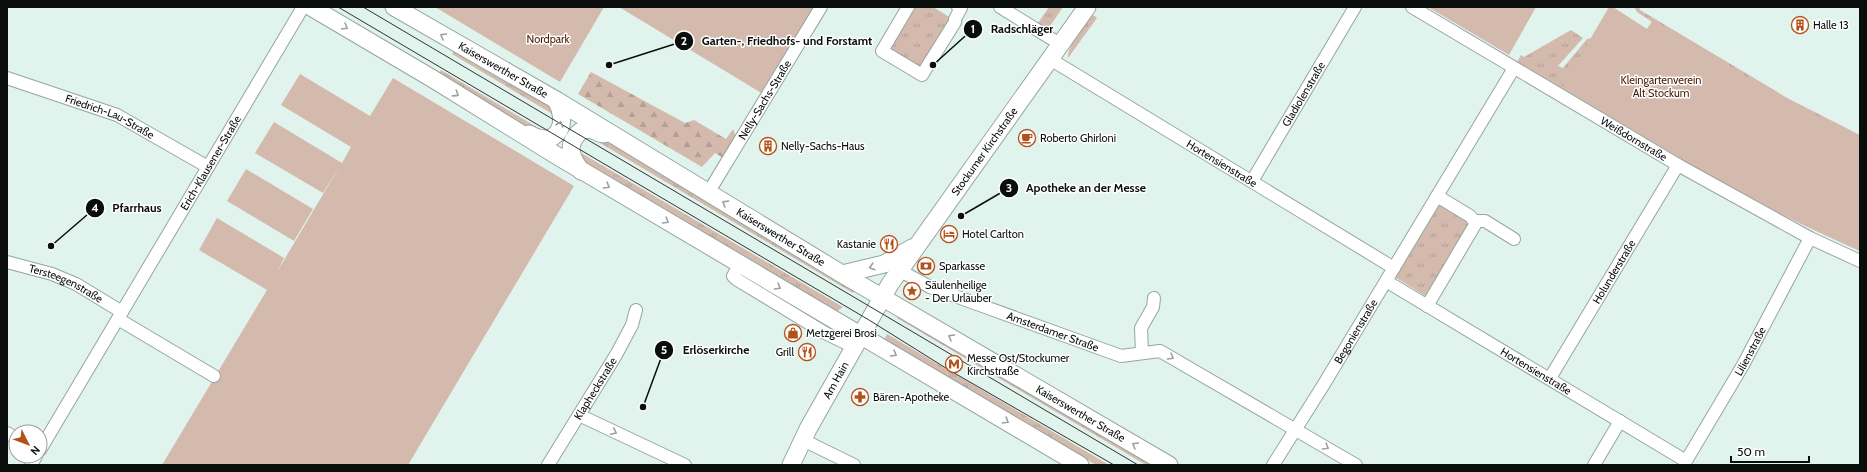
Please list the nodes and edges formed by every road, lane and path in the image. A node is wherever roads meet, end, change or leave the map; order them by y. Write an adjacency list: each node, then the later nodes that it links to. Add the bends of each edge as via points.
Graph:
1 (303, 7): 19 (street, Erich-Klausener-Straße)
2 (311, 7): 17 (street, one-way to 17, via 433,79)
3 (394, 7): 15 (street, Kaiserswerther Straße, one-way to 3)
4 (821, 7): 22 (street, Nelly-Sachs-Straße)
5 (908, 7): 6 (street, via 882,51 922,75 955,22)
6 (960, 7)
7 (1000, 7): 11 (street)
8 (1086, 7): 11 (street, Stockumer Kirchstraße)
9 (1355, 7): 21 (street, Gladiolenstraße)
10 (1412, 7): 13 (street, Weißdornstraße)
11 (1060, 44): 12 (street, Stockumer Kirchstraße)
12 (1050, 59): 21 (street, Hortensienstraße); 29 (street, Stockumer Kirchstraße, via 916,246)
13 (1514, 68): 18 (street, Weißdornstraße); 23 (street, Begonienstraße)
14 (7, 78): 19 (street, Friedrich-Lau-Straße, via 117,116)
15 (556, 100): 16 (street, Kaiserswerther Straße); 17 (street, one-way to 15, via 527,132 545,140 555,135 563,117)
16 (610, 132): 20 (street, via 602,135 587,128 574,138 570,149); 22 (street, Kaiserswerther Straße)
17 (517, 133): 20 (street)
18 (1678, 165): 26 (street, Weißdornstraße); 41 (street, Holunderstraße)
19 (208, 167): 37 (street, Erich-Klausener-Straße)
20 (581, 171): 38 (street, one-way to 38, via 739,265)
21 (1252, 181): 30 (street, Hortensienstraße)
22 (708, 192): 31 (street, Kaiserswerther Straße, one-way to 22)
23 (1437, 196): 24 (street); 30 (street, Begonienstraße)
24 (1475, 221): 25 (street, via 1485,220); 35 (street, via 1474,228)
25 (1514, 238)
26 (1810, 238): 27 (street, Weißdornstraße); 47 (street, Lilienstraße, via 1743,365)
27 (1860, 261)
28 (7, 262): 37 (street, Tersteegenstraße, via 52,274 76,284)
29 (898, 267): 31 (street, one-way to 31, via 884,264); 33 (street); 39 (street, Amsterdamer Straße, via 930,287 1121,356)
30 (1394, 268): 32 (street, Begonienstraße)
31 (842, 274): 33 (street, Kaiserswerther Straße)
32 (1386, 281): 35 (street, Hortensienstraße); 44 (street, Begonienstraße)
33 (882, 297): 38 (street, Am Hain); 53 (street, Kaiserswerther Straße, one-way to 33)
34 (1154, 298): 39 (street, via 1153,307 1141,328)
35 (1427, 306): 41 (street, Hortensienstraße)
36 (636, 310): 42 (street, Klapheckstraße, via 632,325 616,355)
37 (120, 315): 40 (street); 45 (street, Erich-Klausener-Straße)
38 (857, 340): 46 (street, Am Hain); 52 (street, one-way to 52)
39 (1142, 353): 44 (street, Amsterdamer Straße, one-way to 44, via 1160,351)
40 (214, 376)
41 (1550, 378): 43 (street, Hortensienstraße)
42 (579, 415): 48 (street, Klapheckstraße); 49 (street, one-way to 49)
43 (1620, 421): 47 (street, Hortensienstraße); 56 (street)
44 (1296, 430): 54 (street, Begonienstraße); 55 (street, Amsterdamer Straße, one-way to 55)
45 (48, 436)
46 (803, 440): 50 (street, Am Hain); 51 (street)
47 (1686, 461)
48 (548, 465)
49 (685, 465)
50 (791, 465)
51 (854, 465)
52 (1080, 465)
53 (1169, 465)
54 (1272, 465)
55 (1356, 465)
56 (1594, 465)

